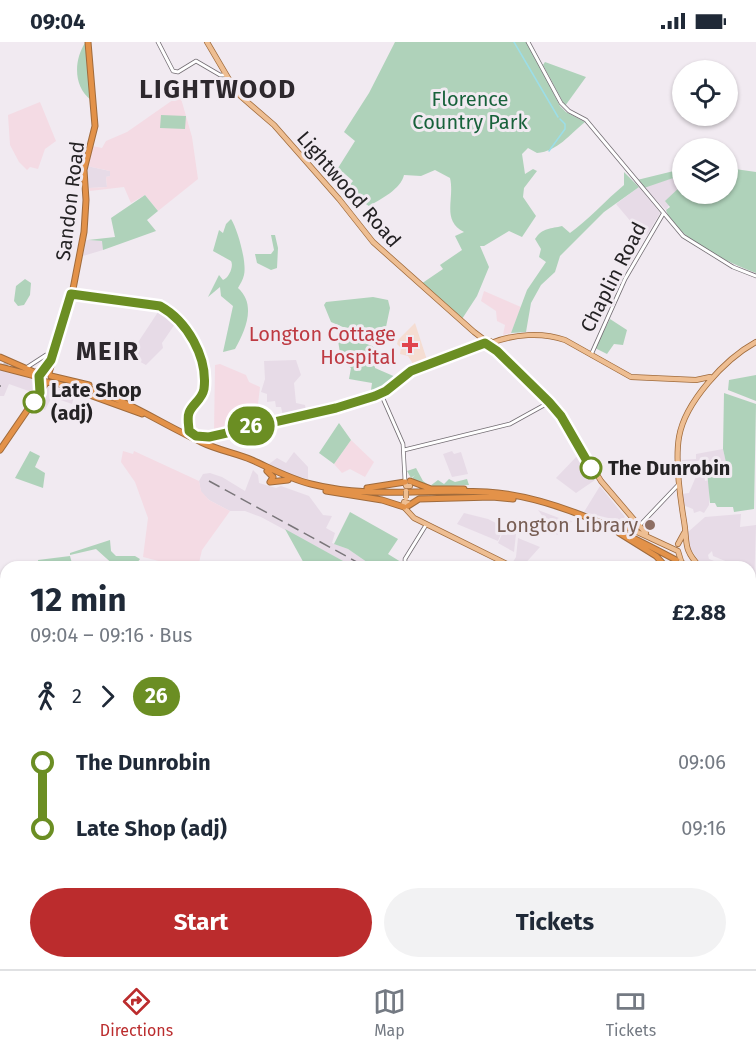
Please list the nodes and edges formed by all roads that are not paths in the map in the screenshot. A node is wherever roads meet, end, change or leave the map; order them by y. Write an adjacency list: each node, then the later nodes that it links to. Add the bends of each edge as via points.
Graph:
1 (88, 42): 8 (highway, Sandon Road, via 95,126 86,159 84,232)
2 (158, 42): 5 (street, via 173,71 196,61)
3 (207, 42): 5 (main road, Lightwood Road)
4 (528, 42): 6 (street, via 566,108 586,120)
5 (225, 75): 10 (main road, Lightwood Road, via 237,93 274,125 333,191 373,242)
6 (663, 214): 7 (street, via 683,236); 11 (street, Chaplin Road, via 625,279)
7 (756, 276)
8 (71, 294): 12 (highway, Sandon Road); 22 (street, via 160,306 170,312 193,339 200,354 204,386 200,399 189,412 189,431 196,436 209,437)
9 (756, 342): 15 (main road)
10 (488, 343): 11 (main road, via 530,335 554,336); 22 (street, via 411,371); 23 (main road, Lightwood Road)
11 (591, 355): 17 (main road, via 639,379)
12 (52, 358): 14 (street, via 46,355); 16 (highway, Sandon Road)
13 (1, 363): 14 (highway); 16 (highway)
14 (27, 369): 16 (highway)
15 (713, 375): 17 (main road); 19 (main road)
16 (45, 377): 18 (highway); 21 (highway); 25 (highway, Sandon Road, via 40,393)
17 (696, 380): 19 (main road)
18 (70, 382): 21 (highway, via 77,384); 24 (highway, via 108,392)
19 (708, 383): 28 (main road, via 681,431)
20 (86, 389): 24 (highway)
21 (78, 392): 24 (highway)
22 (381, 394): 26 (street)
23 (549, 402): 26 (street, via 510,424); 36 (main road, Lightwood Road, via 601,482)
24 (140, 412): 29 (highway, via 299,482); 30 (highway, via 192,441 267,471 273,477 270,482 288,480)
25 (0, 450)
26 (404, 450): 27 (street)
27 (407, 484): 29 (highway); 31 (highway); 33 (main road, bridge)
28 (677, 488): 36 (street); 39 (main road, via 684,532)
29 (336, 489): 31 (highway)
30 (321, 490): 32 (highway, via 388,495 477,494); 33 (highway)
31 (504, 494): 34 (highway)
32 (514, 499): 33 (highway); 37 (highway)
33 (406, 503): 35 (main road, via 409,513)
34 (588, 518): 36 (highway, via 624,528); 44 (highway, via 632,536)
35 (427, 524): 40 (street); 41 (main road)
36 (636, 524): 38 (main road); 38 (main road, via 635,531)
37 (616, 531): 42 (highway); 43 (highway)
38 (648, 535): 39 (main road)
39 (681, 547): 45 (main road); 46 (main road)
40 (405, 561)
41 (501, 561)
42 (661, 561)
43 (675, 561)
44 (676, 561)
45 (683, 561)
46 (694, 561)

